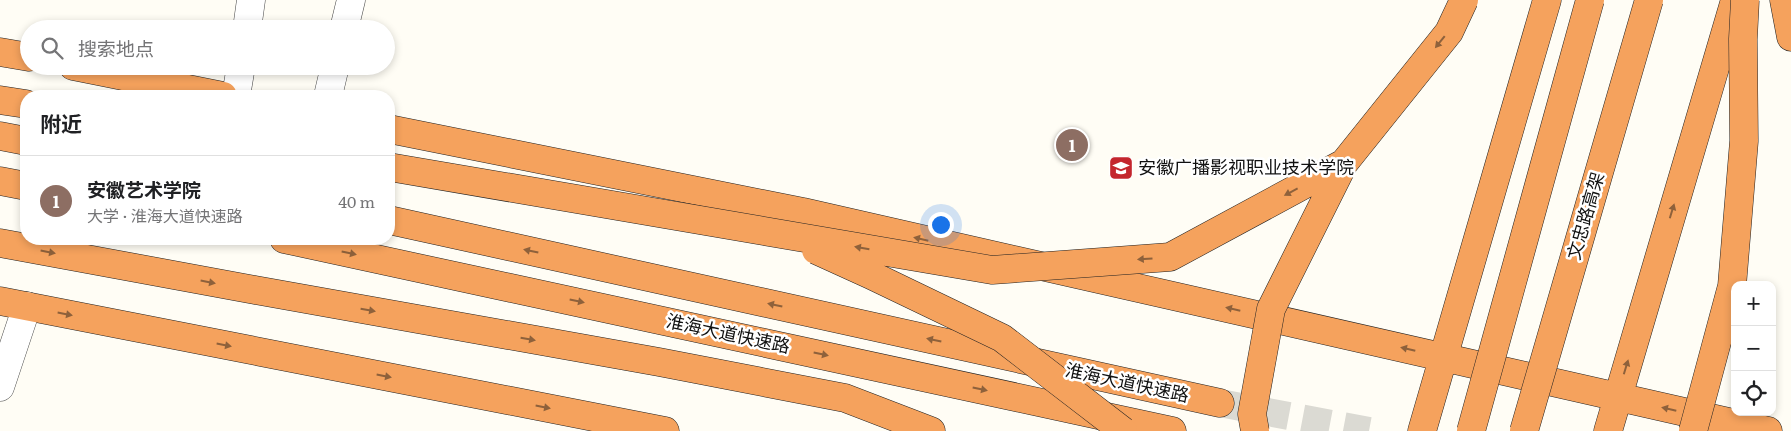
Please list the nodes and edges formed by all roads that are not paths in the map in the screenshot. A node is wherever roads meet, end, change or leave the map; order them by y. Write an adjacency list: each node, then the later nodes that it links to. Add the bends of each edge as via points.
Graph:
1 (251, 0): 10 (street)
2 (351, 0): 11 (street)
3 (1464, 0): 26 (highway, one-way to 26, bridge, via 1449,32)
4 (1547, 0): 36 (highway)
5 (1590, 0): 46 (highway, bridge)
6 (1649, 0): 47 (highway, 文忠路高架, bridge)
7 (1735, 0): 38 (highway, one-way to 7)
8 (1745, 0): 49 (highway, bridge, via 1742,39 1744,141 1732,286)
9 (1784, 0): 12 (highway)
10 (248, 20)
11 (346, 20)
12 (1791, 37)
13 (0, 52): 14 (highway)
14 (20, 55)
15 (118, 75): 18 (highway)
16 (239, 75): 19 (street)
17 (333, 75): 20 (street)
18 (193, 90)
19 (237, 90)
20 (329, 90)
21 (0, 100): 22 (highway)
22 (20, 103)
23 (395, 130): 36 (highway, one-way to 23, via 803,212)
24 (0, 136): 25 (highway)
25 (20, 140)
26 (1344, 163): 31 (highway, one-way to 31, bridge, via 1170,257 992,270); 44 (highway, bridge, via 1271,309 1252,414)
27 (395, 168): 31 (highway, bridge)
28 (0, 181): 29 (highway)
29 (20, 185)
30 (395, 221): 39 (highway, 淮海大道快速路, one-way to 30)
31 (776, 233): 42 (highway, bridge, via 1002,338)
32 (0, 243): 41 (highway, one-way to 41, via 845,398)
33 (312, 245): 43 (highway, 淮海大道快速路, one-way to 43)
34 (0, 301): 35 (highway)
35 (27, 306): 37 (street); 40 (highway, one-way to 40)
36 (1444, 357): 38 (highway); 45 (highway)
37 (0, 387)
38 (1617, 397): 48 (highway); 50 (highway, one-way to 38)
39 (1220, 403)
40 (666, 431)
41 (931, 431)
42 (1123, 431)
43 (1172, 431)
44 (1255, 431)
45 (1422, 431)
46 (1471, 431)
47 (1524, 431)
48 (1608, 431)
49 (1693, 431)
50 (1768, 431)

